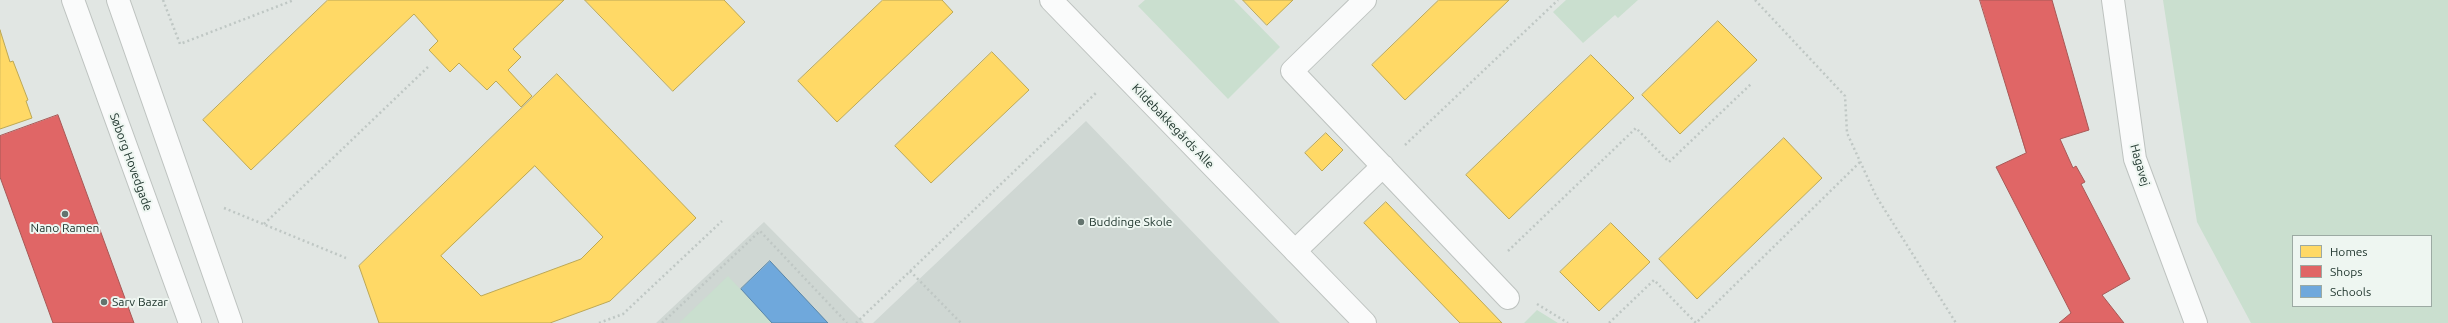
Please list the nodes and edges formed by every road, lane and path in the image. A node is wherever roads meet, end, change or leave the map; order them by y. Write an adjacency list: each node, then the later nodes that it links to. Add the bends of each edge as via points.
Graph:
1 (73, 0): 23 (street, Søborg Hovedgade)
2 (118, 0): 15 (street)
3 (163, 0): 4 (path, via 180,44)
4 (294, 0)
5 (1050, 0): 11 (street, Kildebakkegårds Alle)
6 (1365, 0): 14 (street, via 1292,71)
7 (1558, 0): 14 (path)
8 (1755, 0): 13 (path, via 1845,96 1847,133)
9 (2113, 0): 34 (street, Hagavej, via 2135,159)
10 (428, 67): 17 (path)
11 (1120, 71): 18 (street, Kildebakkegårds Alle); 20 (path)
12 (1751, 84): 21 (path, via 1670,162 1636,128)
13 (1860, 162): 32 (path); 33 (path, via 1876,196)
14 (1383, 166): 18 (street); 21 (street)
15 (184, 192): 17 (path); 24 (street)
16 (722, 221): 25 (path, via 623,314)
17 (264, 224): 19 (path)
18 (1295, 252): 30 (street, Kildebakkegårds Alle)
19 (346, 258)
20 (910, 271): 28 (path); 29 (path)
21 (1484, 274): 22 (street)
22 (1508, 298)
23 (190, 323)
24 (231, 323)
25 (599, 323)
26 (662, 323): 27 (path, via 760,231)
27 (847, 323)
28 (856, 323)
29 (961, 323)
30 (1365, 323)
31 (1609, 323): 32 (path, via 1654,280)
32 (1696, 323)
33 (1956, 323)
34 (2196, 323)

